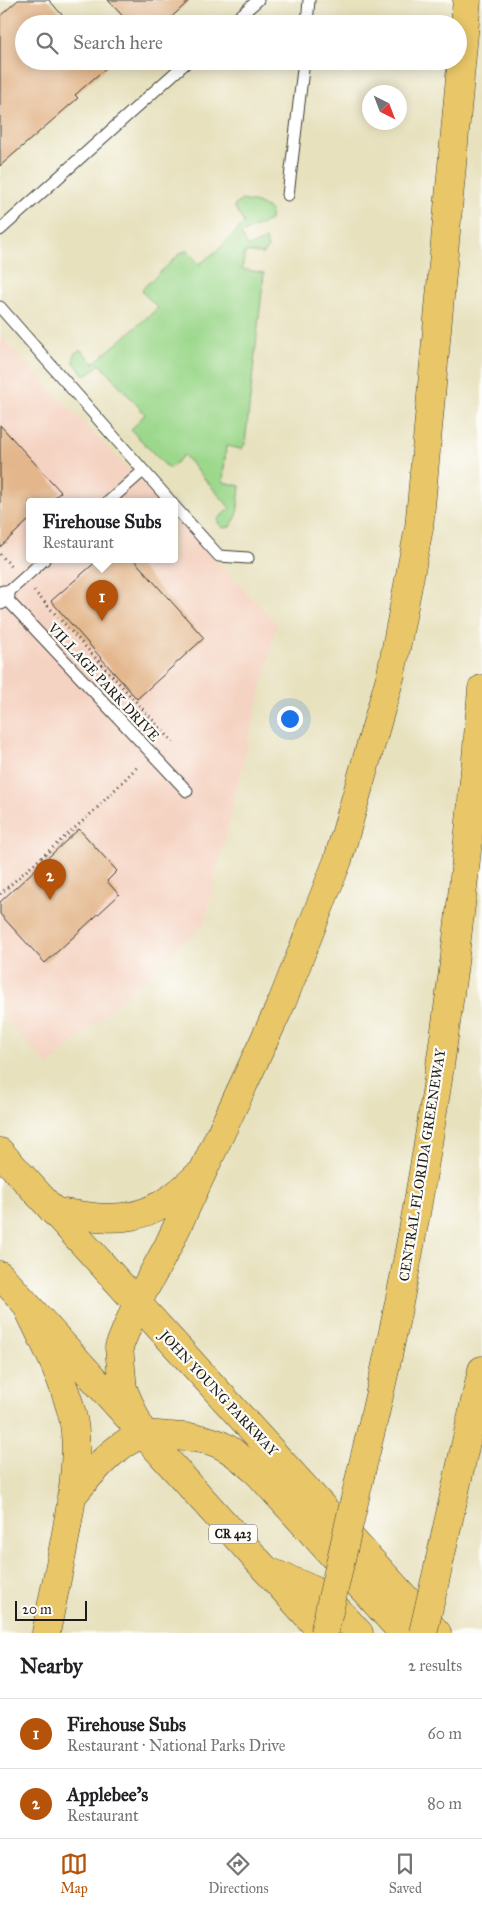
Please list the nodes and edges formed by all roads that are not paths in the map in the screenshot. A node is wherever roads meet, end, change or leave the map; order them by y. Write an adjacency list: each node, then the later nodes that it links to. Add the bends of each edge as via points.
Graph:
1 (258, 0): 4 (lane)
2 (309, 0): 5 (lane)
3 (467, 0): 6 (highway)
4 (241, 15)
5 (308, 15)
6 (466, 15)
7 (178, 70): 11 (lane)
8 (303, 70): 10 (lane)
9 (461, 70): 23 (highway, via 420,528 391,674 338,860 282,1002)
10 (288, 195)
11 (0, 230)
12 (0, 307): 13 (lane)
13 (143, 471): 14 (lane); 15 (lane)
14 (113, 498)
15 (167, 498)
16 (178, 510): 17 (lane, via 219,556)
17 (248, 558)
18 (41, 563): 19 (lane)
19 (1, 596): 21 (lane, VILLAGE PARK DRIVE)
20 (482, 690): 33 (highway, CENTRAL FLORIDA GREENEWAY, bridge, via 463,881 430,1129 389,1360)
21 (187, 791)
22 (0, 1152): 24 (highway, JOHN YOUNG PARKWAY)
23 (206, 1167): 24 (highway, via 176,1196 151,1210 124,1219); 26 (highway)
24 (53, 1211): 26 (highway, JOHN YOUNG PARKWAY)
25 (0, 1275): 27 (highway, CR 423)
26 (136, 1303): 29 (highway, via 119,1347 123,1389); 37 (highway, JOHN YOUNG PARKWAY)
27 (26, 1304): 29 (highway, CR 423); 30 (highway, via 56,1367 72,1415 75,1450)
28 (482, 1370): 36 (highway, bridge)
29 (143, 1434): 30 (highway, via 98,1465); 31 (highway, CR 423); 35 (highway, via 214,1440 234,1452 259,1474)
30 (70, 1497): 32 (highway)
31 (266, 1570): 33 (highway, CR 423); 34 (highway, via 324,1594)
32 (46, 1633)
33 (324, 1633)
34 (359, 1633)
35 (403, 1633)
36 (423, 1633)
37 (437, 1633)

